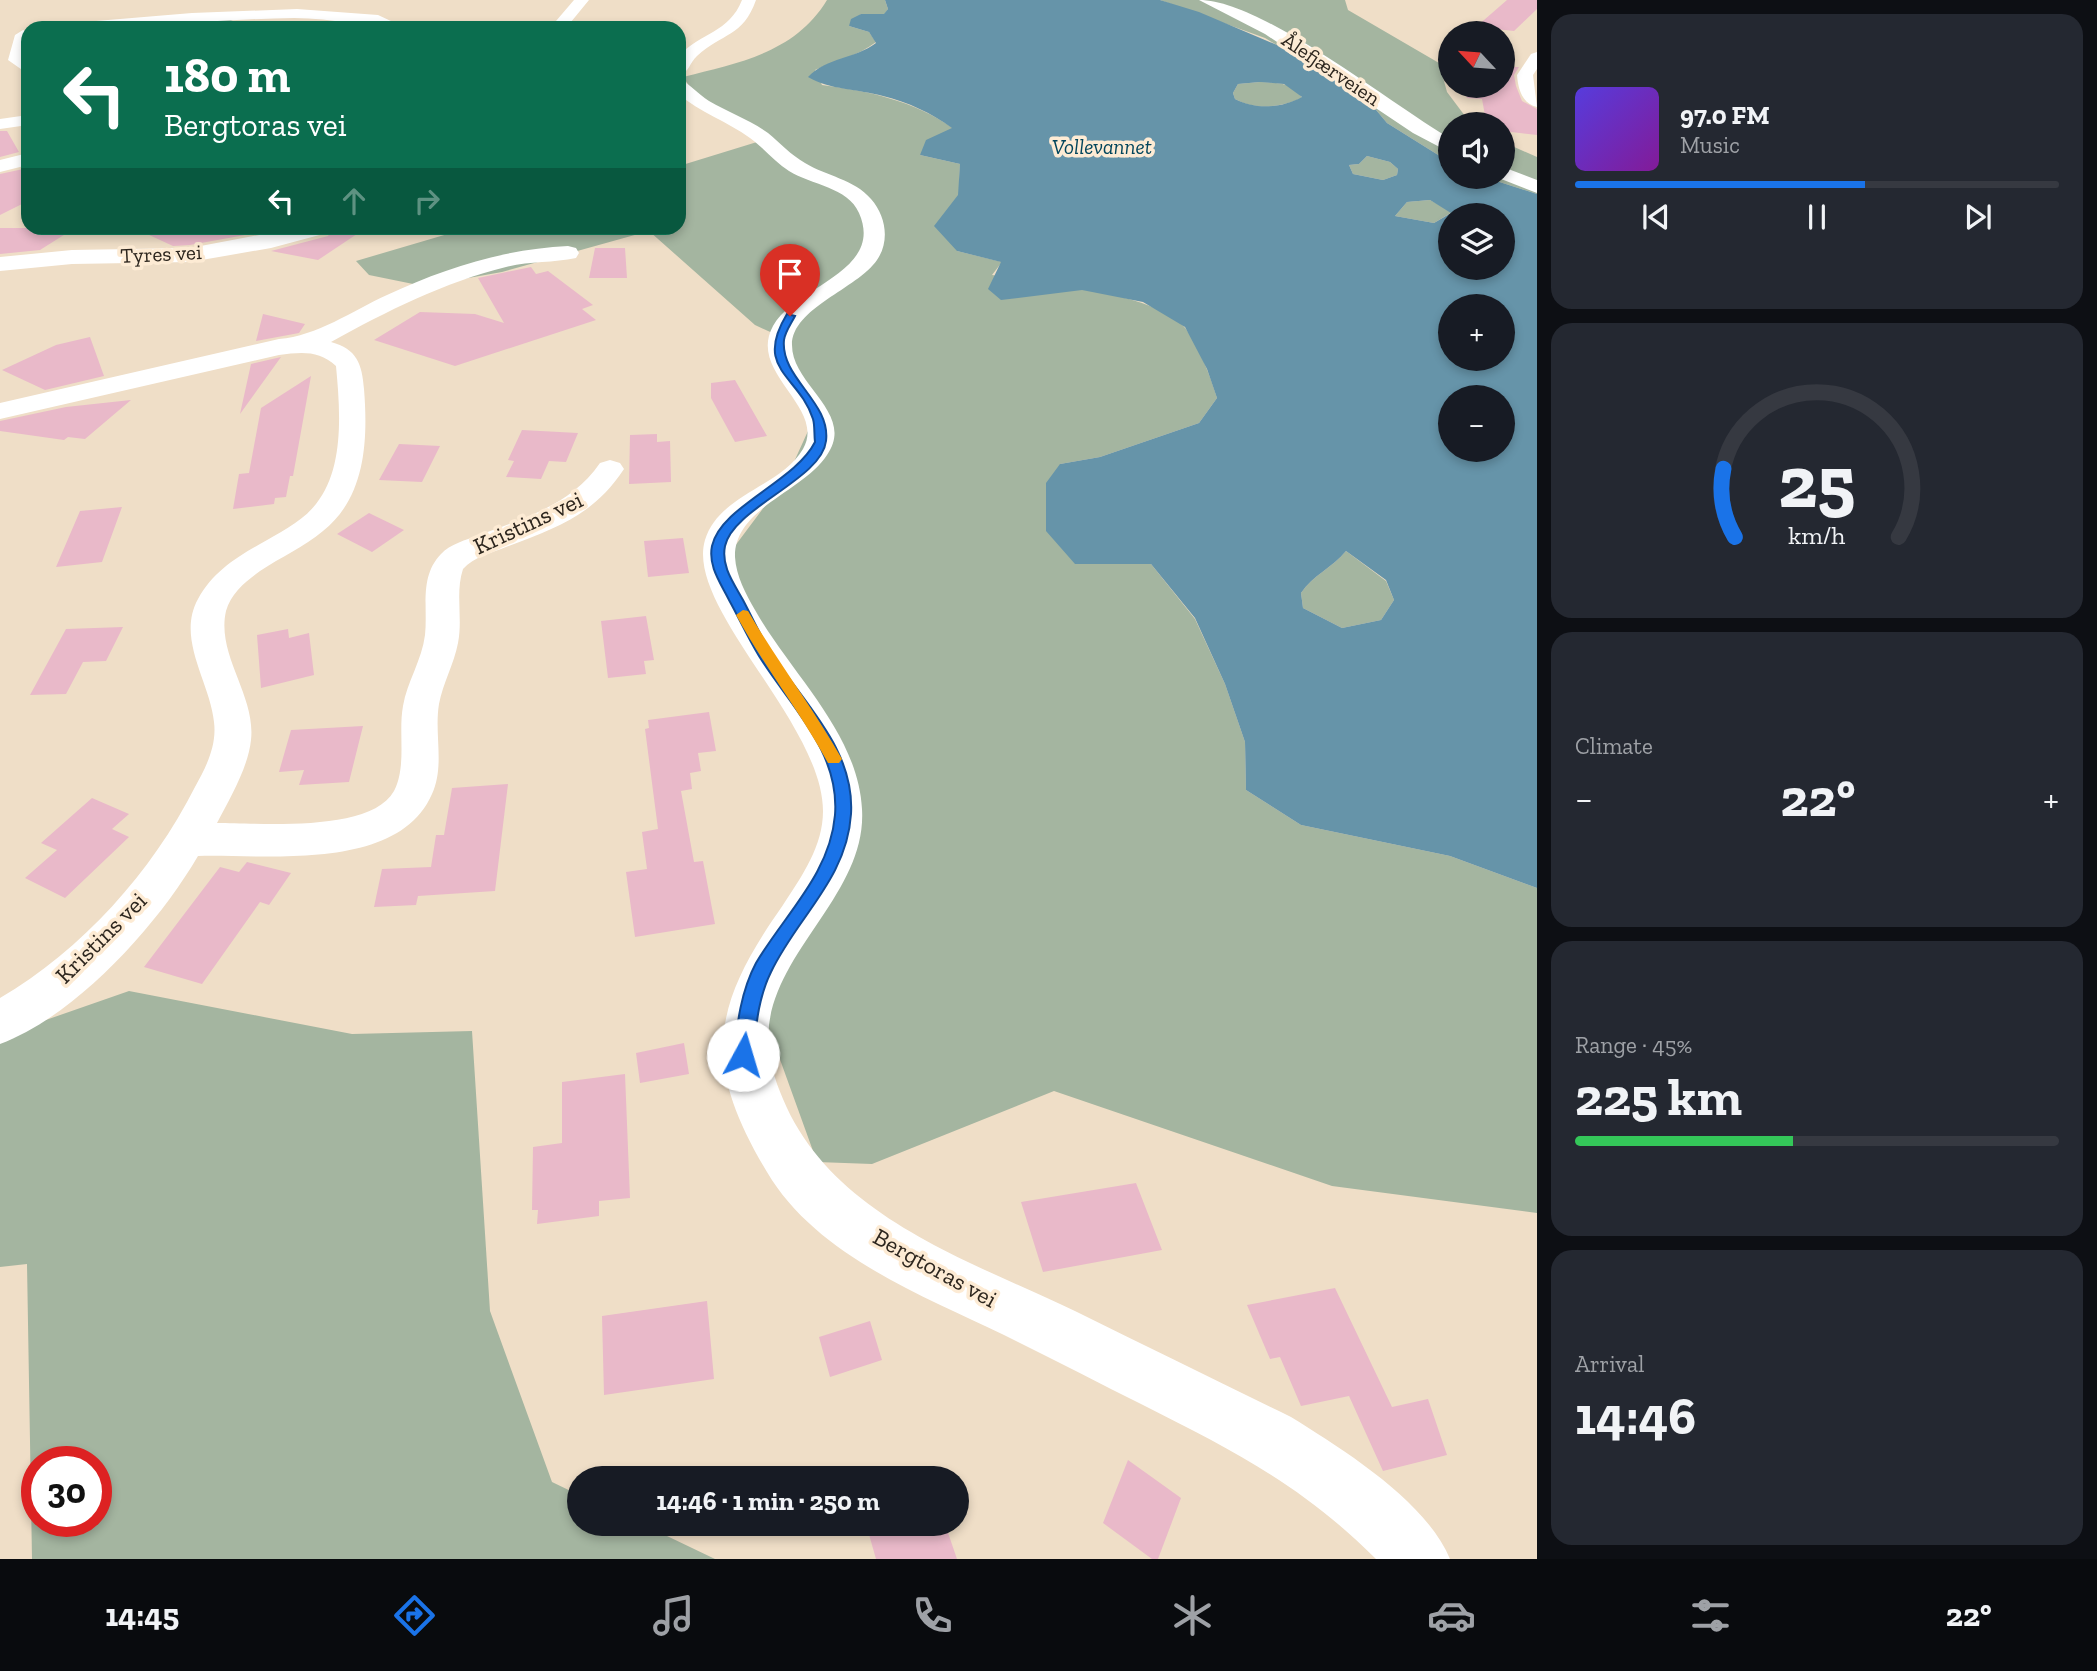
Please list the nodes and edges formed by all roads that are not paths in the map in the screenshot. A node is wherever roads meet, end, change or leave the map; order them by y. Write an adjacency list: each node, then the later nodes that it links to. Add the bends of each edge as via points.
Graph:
1 (582, 0): 6 (street)
2 (749, 0): 10 (street, via 741,20)
3 (1206, 0): 17 (street, Ålefjærveien, via 1284,37)
4 (123, 21): 5 (street, via 189,12 337,4 384,15)
5 (390, 21)
6 (564, 21)
7 (21, 35): 8 (street)
8 (0, 38)
9 (21, 46): 12 (street, via 16,60)
10 (686, 57)
11 (1537, 57): 14 (street, via 1525,75 1527,90)
12 (21, 64)
13 (686, 90): 32 (street, Bergtoras vei, via 757,134 796,167 856,194 873,219 865,264 799,308 779,338 784,364 819,419 821,442 798,471 727,527 718,556 718,567 764,653 832,753 844,796 839,846 824,878 763,969 748,1012 743,1055 777,1141 802,1177 889,1248 1270,1438 1322,1470 1370,1508)
14 (1537, 102)
15 (21, 121): 16 (street)
16 (0, 124)
17 (1438, 139)
18 (21, 161): 19 (street)
19 (0, 166)
20 (1515, 178): 21 (street)
21 (1537, 187)
22 (108, 235): 25 (street)
23 (295, 235): 25 (street, Tyres vei, via 190,255)
24 (568, 253): 27 (street, via 519,257 462,274)
25 (92, 256): 26 (street, Tyres vei)
26 (0, 264)
27 (310, 343): 28 (street, via 225,358); 30 (street, Kristins vei, via 332,349 349,364 346,472 328,510 238,571 216,595 209,611 211,642 233,738)
28 (0, 411)
29 (610, 469): 30 (street, Kristins vei, via 595,490 575,506 469,551 447,569 442,640 421,709 421,766 413,793 398,814 367,829 330,835)
30 (189, 840): 31 (street, Kristins vei, via 101,945)
31 (0, 1023)
32 (1419, 1559)

